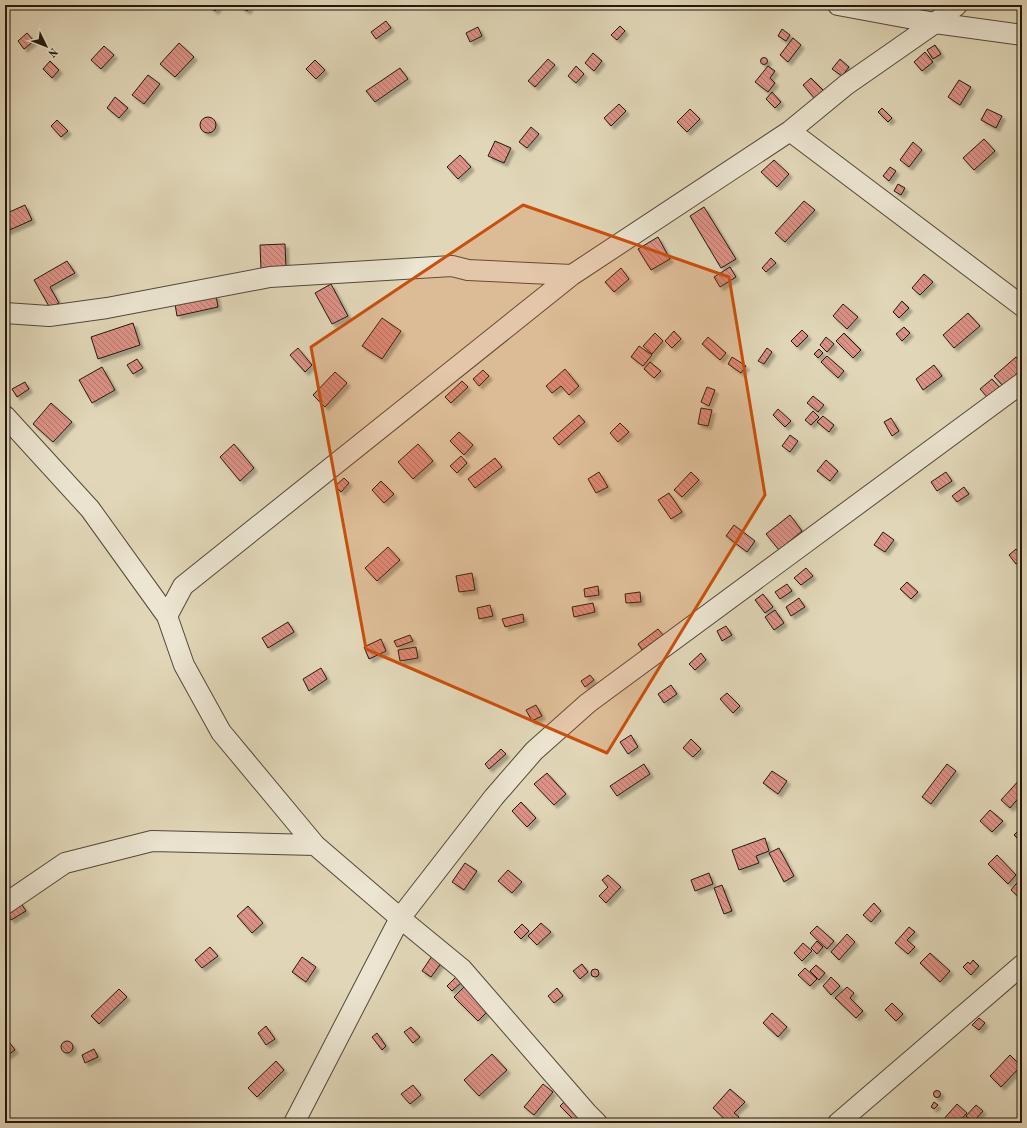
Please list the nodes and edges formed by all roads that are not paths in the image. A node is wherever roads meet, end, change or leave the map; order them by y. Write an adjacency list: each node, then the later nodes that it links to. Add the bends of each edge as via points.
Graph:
1 (838, 5): 3 (street)
2 (957, 5): 3 (street)
3 (938, 14): 4 (street); 5 (street)
4 (1022, 35)
5 (790, 131): 6 (street); 7 (street)
6 (572, 275): 8 (street, via 468,270 452,266 270,277 107,308 49,316); 11 (street, via 183,586)
7 (1022, 306)
8 (5, 313)
9 (1022, 383): 14 (street, via 588,703 534,751 494,797)
10 (5, 416): 11 (street, via 90,509)
11 (167, 616): 12 (street, via 184,665 221,732)
12 (315, 845): 13 (street, via 152,841 65,863); 14 (street)
13 (5, 904)
14 (400, 918): 16 (street); 17 (street, via 462,968)
15 (1022, 965): 18 (street)
16 (294, 1123)
17 (597, 1123)
18 (838, 1123)

